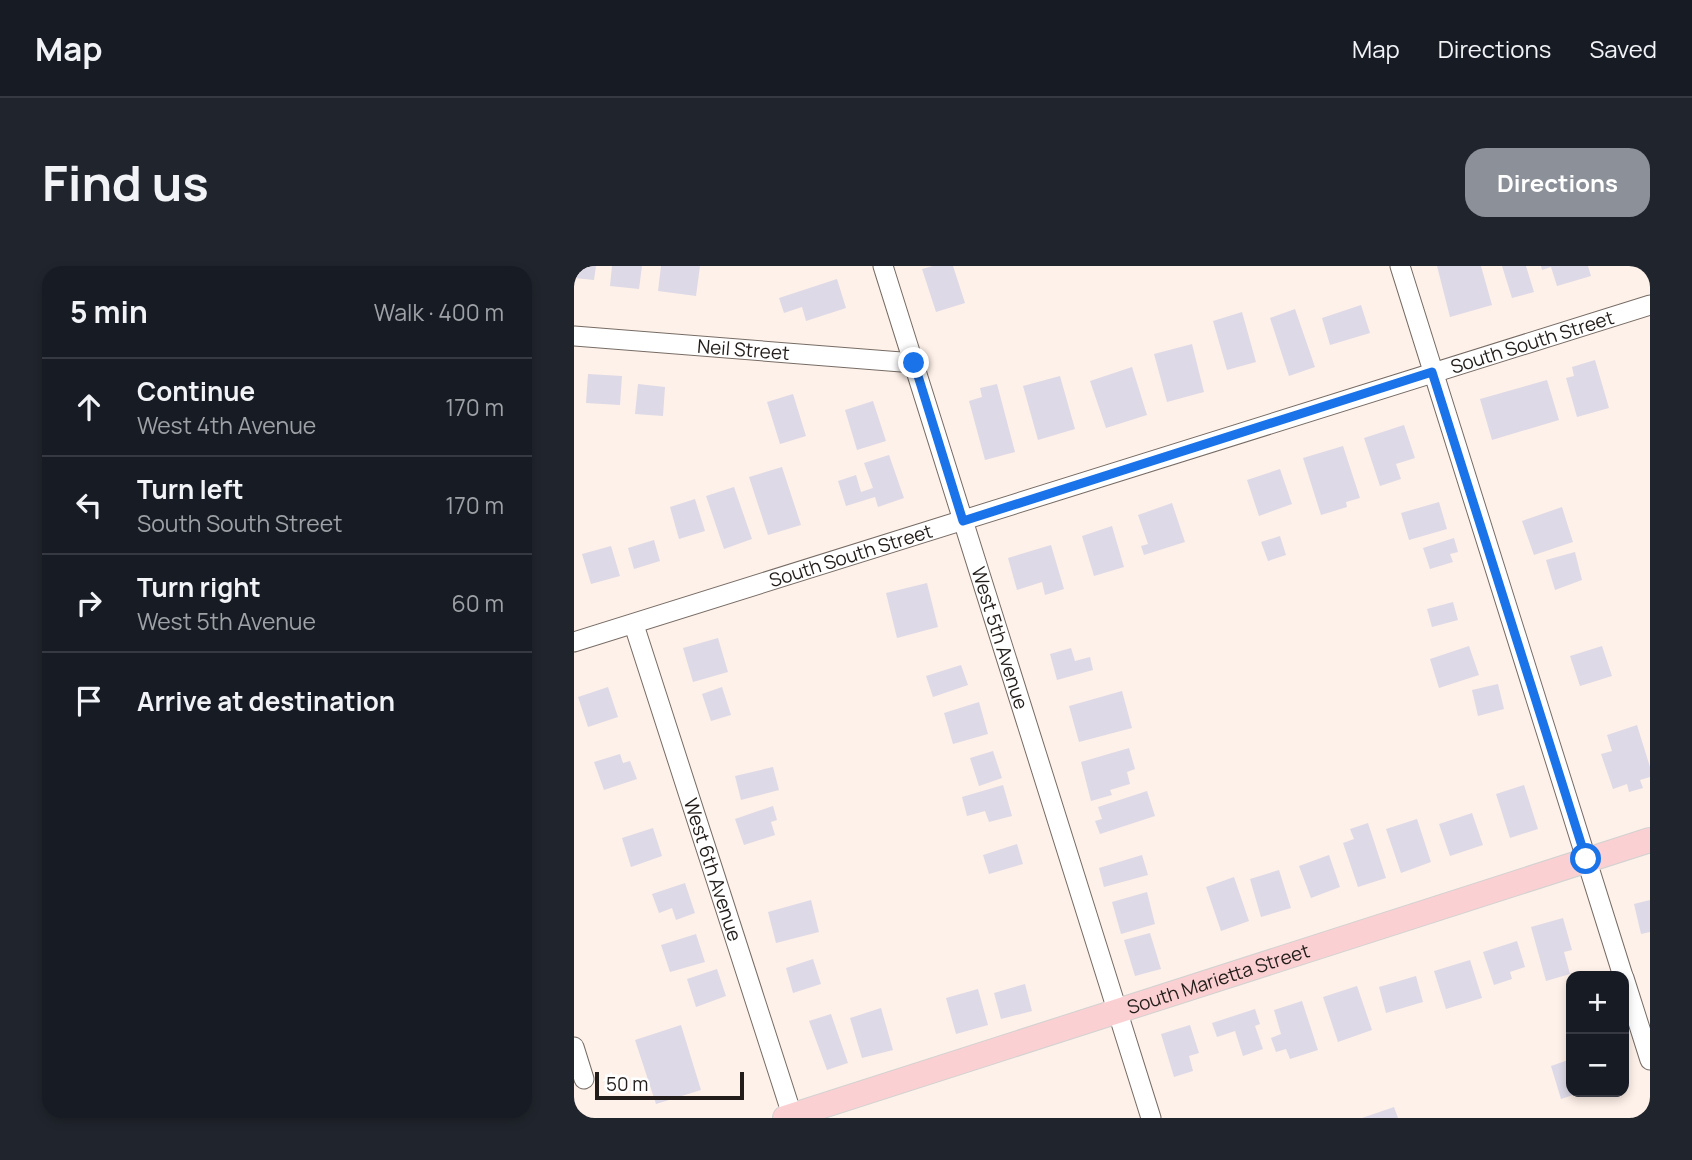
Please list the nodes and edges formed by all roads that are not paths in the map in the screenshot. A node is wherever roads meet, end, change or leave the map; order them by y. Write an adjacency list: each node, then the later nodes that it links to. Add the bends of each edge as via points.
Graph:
1 (883, 266): 5 (street, West 5th Avenue)
2 (1400, 266): 6 (street)
3 (1650, 305): 6 (street, South South Street)
4 (574, 337): 5 (street, Neil Street)
5 (914, 363): 7 (street, West 5th Avenue)
6 (1432, 372): 7 (street, South South Street); 11 (street)
7 (963, 521): 8 (street, South South Street); 14 (street, West 5th Avenue)
8 (634, 625): 9 (street, South South Street); 18 (street, West 6th Avenue)
9 (575, 639)
10 (1650, 840): 11 (main road, South Marietta Street)
11 (1586, 859): 12 (street); 14 (main road, South Marietta Street)
12 (1622, 971)
13 (1629, 993): 16 (street)
14 (1118, 1012): 18 (main road, South Marietta Street); 19 (street, West 5th Avenue)
15 (574, 1047): 17 (street)
16 (1650, 1060)
17 (584, 1079)
18 (790, 1117)
19 (1151, 1118)

